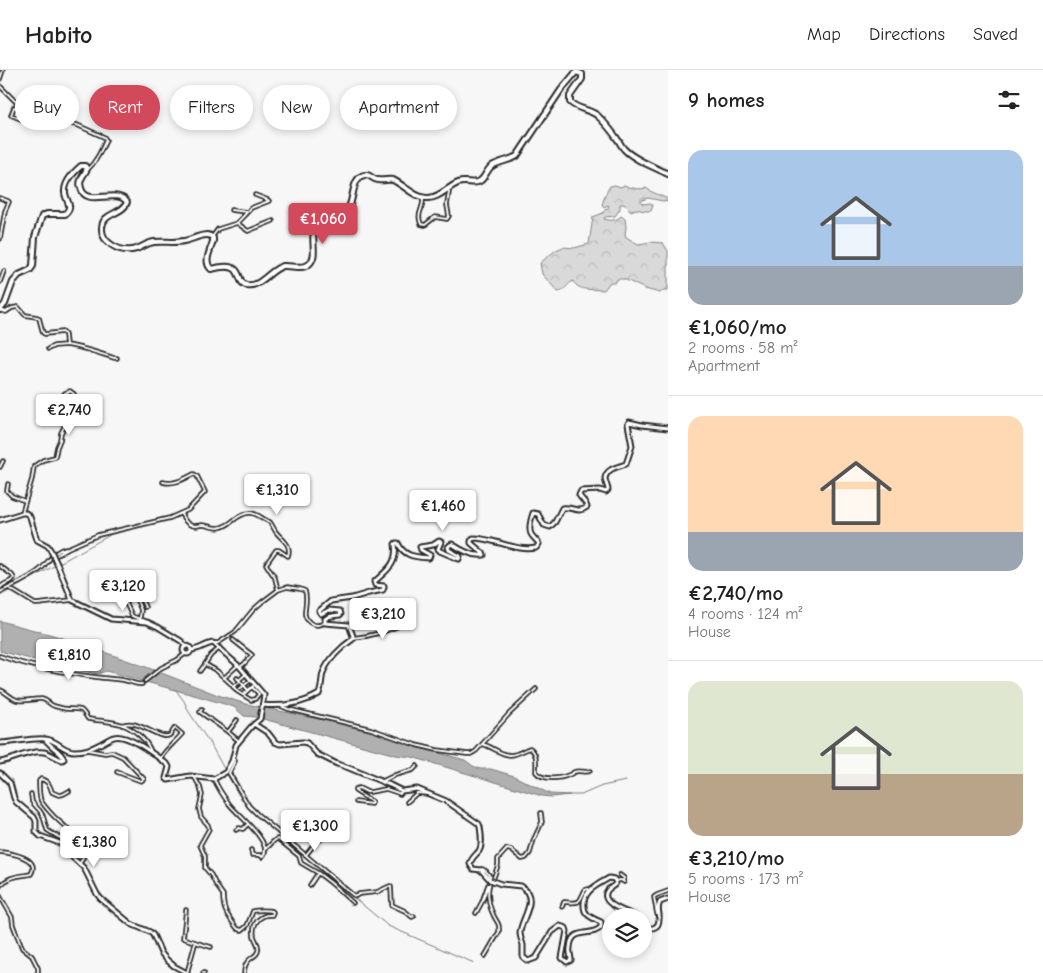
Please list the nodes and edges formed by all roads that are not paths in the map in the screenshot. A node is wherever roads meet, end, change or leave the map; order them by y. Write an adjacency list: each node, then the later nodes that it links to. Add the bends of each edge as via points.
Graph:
1 (3, 70): 2 (street)
2 (0, 80)
3 (0, 86): 4 (street)
4 (15, 100)
5 (15, 108): 6 (street, via 10,115)
6 (15, 117)
7 (79, 126): 8 (street, via 106,140 94,163)
8 (86, 170): 18 (main road, via 80,183 84,194 88,197 113,196 127,202 124,209 106,218 102,225 103,234 114,247 132,250 154,242); 22 (main road, via 81,166 66,185 69,211 42,216 35,237 33,266 13,282)
9 (666, 173): 10 (main road, via 632,156 597,115 570,102 570,96 582,79 582,74 576,72 517,156 491,167 479,182 457,183)
10 (448, 189): 13 (main road, via 434,197); 13 (street, via 447,219 435,217 425,225 421,224 418,216)
11 (255, 195): 15 (street, via 268,202)
12 (0, 198): 19 (street, via 9,202)
13 (423, 198): 18 (main road, via 393,180 361,176 347,209 328,212 314,230 314,253 310,264 282,266 250,285 241,282 239,273 233,268 209,268)
14 (231, 210): 15 (street)
15 (246, 212): 17 (street)
16 (273, 221): 17 (street, via 248,231)
17 (236, 223): 18 (street, via 218,230)
18 (212, 237)
19 (0, 239)
20 (4, 271): 21 (street)
21 (0, 282)
22 (0, 310): 23 (street, via 6,312 16,307 24,315 38,317 43,333 63,332)
23 (66, 345): 24 (street); 25 (street)
24 (48, 349)
25 (117, 358)
26 (61, 398): 32 (street, via 70,391 75,397 68,395 64,398 59,411 68,419 56,457 34,466)
27 (668, 428): 49 (street, via 629,422 632,446 626,464 613,468 605,478 608,490 581,491 579,495 587,506 578,511 562,508 550,527 533,513 530,531 539,544 536,548 473,538 471,543 484,555 450,544 449,550 460,556 458,558 440,551 439,541 420,547 430,555 429,558 406,553 396,543 392,564 374,582 382,585 383,590 329,602 319,612 338,610 341,614 328,617)
28 (3, 461): 29 (street)
29 (0, 467)
30 (164, 482): 34 (street, via 179,481 194,474 197,476 205,492)
31 (8, 484): 32 (street, via 6,491)
32 (26, 500): 33 (street)
33 (22, 513): 35 (street); 37 (street, bridge, via 30,517 37,540 48,546)
34 (181, 514): 36 (street, via 98,535); 41 (street, via 190,526 212,528 221,528 241,514 255,514 270,522 287,543 289,553 288,556 276,550 266,564)
35 (0, 520)
36 (68, 548): 37 (street); 40 (street, via 63,548 42,568)
37 (54, 557): 43 (street, bridge)
38 (0, 566): 39 (street, via 14,576)
39 (0, 588)
40 (10, 588): 42 (street); 43 (street, via 35,604)
41 (278, 590): 49 (street, via 287,587 304,590 307,619 316,626); 52 (street, via 262,602 235,632)
42 (0, 592)
43 (72, 600): 47 (street, via 111,619)
44 (126, 603): 46 (street, via 130,614)
45 (145, 607): 46 (street, via 131,582 141,610)
46 (140, 618): 47 (street)
47 (147, 622): 53 (street, via 181,641)
48 (406, 622): 50 (street)
49 (325, 623): 50 (street, via 349,625)
50 (354, 638): 76 (street, via 344,645 328,666 319,694)
51 (232, 640): 59 (street, via 252,655)
52 (213, 643): 54 (street); 55 (street)
53 (185, 647): 55 (street); 56 (street)
54 (220, 648): 58 (street); 59 (street)
55 (192, 650): 56 (street)
56 (185, 654): 65 (street)
57 (0, 656): 66 (street, via 47,669)
58 (205, 664): 60 (street); 62 (street)
59 (239, 666): 61 (street); 62 (street)
60 (200, 671)
61 (246, 674): 63 (street); 64 (street)
62 (224, 678): 69 (street)
63 (238, 680): 67 (street); 69 (street)
64 (251, 680): 67 (street); 68 (street)
65 (145, 681)
66 (142, 684)
67 (244, 686): 71 (street); 73 (street)
68 (254, 686): 71 (street); 74 (street, via 258,696 251,700); 75 (street, via 264,695)
69 (233, 687): 73 (street)
70 (0, 690): 80 (street, via 17,700 45,699 54,706 83,711 88,719)
71 (248, 690): 74 (street)
72 (536, 690): 85 (street)
73 (237, 692): 74 (street)
74 (243, 695)
75 (263, 706): 76 (street); 79 (street, via 260,719)
76 (281, 706): 85 (street, via 372,729 437,750 471,754)
77 (202, 710): 81 (street, via 200,712)
78 (237, 720): 81 (street)
79 (254, 724): 83 (street); 97 (street, via 275,742 307,743 317,754)
80 (122, 725): 87 (street, via 140,737); 88 (street, via 130,723 164,736 171,734 174,728 179,731 182,734)
81 (228, 732): 83 (street)
82 (45, 739): 84 (street); 86 (street, via 68,750); 90 (street, via 64,759 36,752)
83 (240, 741): 89 (street)
84 (0, 743)
85 (482, 744): 92 (street, via 508,755 530,748 536,756 536,772 541,776 553,779)
86 (86, 750): 87 (street, via 116,736); 93 (street, via 112,752 123,757 144,778 141,781)
87 (152, 752): 88 (street)
88 (160, 759): 95 (street, via 168,764 168,780)
89 (233, 760): 96 (street, via 226,772); 112 (street, via 229,772 250,806)
90 (0, 762)
91 (417, 766): 97 (street)
92 (590, 771)
93 (117, 772)
94 (0, 774): 111 (street, via 10,783 16,802 34,817 36,832 65,845)
95 (194, 776): 96 (street); 138 (street, via 202,795 201,817 208,825 200,845 205,856 204,866 223,895 224,910 242,930 253,911 273,912 257,921 254,933 259,950 248,960)
96 (214, 779): 105 (street, via 230,805)
97 (382, 782): 99 (street)
98 (69, 791): 113 (street, via 58,795 52,792 45,780 39,781 40,799 75,835 84,853)
99 (402, 791): 101 (street, via 417,789); 102 (street, via 400,794 386,789 367,792 359,788 355,791 372,802)
100 (32, 794): 111 (street, via 32,802 43,816 47,830 71,846 74,850)
101 (429, 794): 103 (street, via 417,793); 116 (street, via 446,801 479,824 481,846 470,864)
102 (356, 802)
103 (407, 802)
104 (541, 813): 116 (street, via 542,822 528,856 524,859 507,849 498,859)
105 (248, 824): 106 (street); 108 (street)
106 (236, 830)
107 (320, 840): 112 (street)
108 (266, 848): 109 (street, via 265,856 252,855); 114 (street, via 278,839 299,856 301,864)
109 (251, 850)
110 (0, 852): 120 (street, via 18,855 34,868 31,874 10,878)
111 (72, 855): 113 (street)
112 (306, 856): 130 (street, via 356,896 390,886 392,904)
113 (79, 864): 137 (street, via 97,894 131,924 150,932 167,960)
114 (318, 873): 118 (street); 125 (street)
115 (620, 875): 117 (street, via 624,882)
116 (492, 880): 119 (street); 121 (street, via 521,886 528,894 528,911 520,930 523,957 528,961 536,958 552,932 560,926 567,931 562,958 567,962 571,960 570,946 575,935 600,930 600,922 584,910 585,897)
117 (616, 881): 121 (street, via 609,878); 127 (street, via 614,887 606,892 606,900)
118 (310, 884)
119 (488, 885): 129 (street); 135 (street, via 490,906 499,932)
120 (0, 886)
121 (590, 890): 126 (street, via 585,890 577,903 564,902)
122 (668, 891): 131 (street, via 654,897)
123 (0, 896): 136 (street, via 22,948 32,956)
124 (668, 899): 131 (street, via 660,902)
125 (353, 903)
126 (562, 907)
127 (617, 908)
128 (186, 910): 133 (street, via 182,936)
129 (476, 913)
130 (414, 916)
131 (659, 917): 132 (street, via 655,928)
132 (652, 928)
133 (195, 943): 134 (street); 137 (street)
134 (211, 947)
135 (485, 956)
136 (38, 973)
137 (187, 973)
138 (244, 973)

